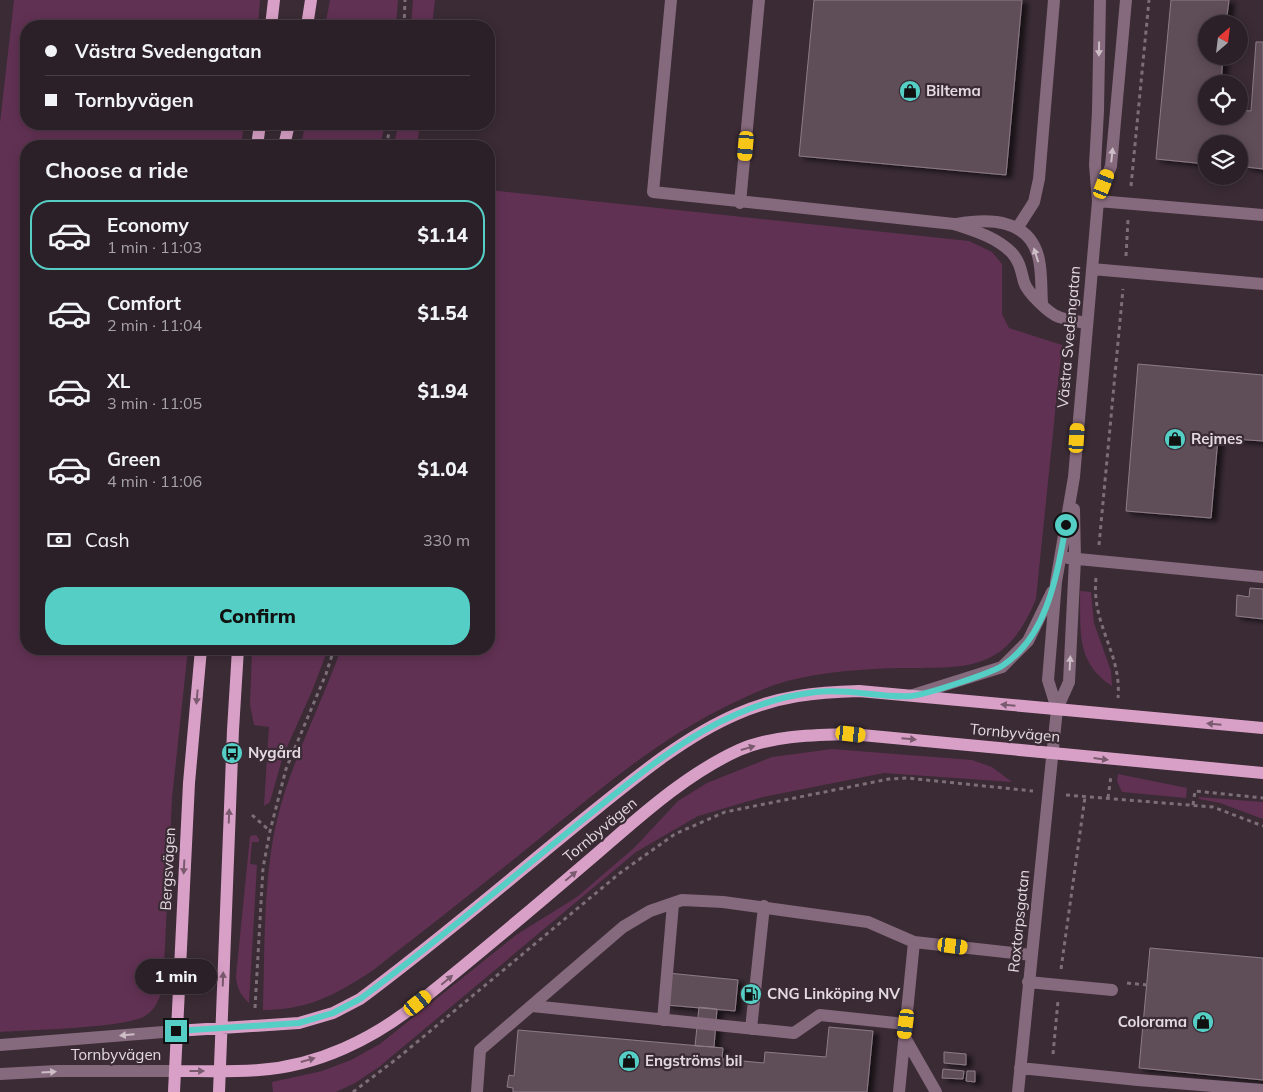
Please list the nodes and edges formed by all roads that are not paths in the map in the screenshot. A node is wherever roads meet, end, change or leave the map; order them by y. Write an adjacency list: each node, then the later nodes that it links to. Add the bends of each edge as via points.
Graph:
1 (274, 0): 8 (main road)
2 (311, 0): 9 (main road)
3 (671, 0): 11 (street, via 653,192)
4 (759, 0): 11 (street)
5 (1054, 0): 14 (street, via 1039,179 1034,202)
6 (1100, 0): 10 (street, Västra Svedengatan, one-way to 10, via 1095,165)
7 (1126, 0): 10 (street, Västra Svedengatan, one-way to 7, via 1111,166)
8 (272, 20)
9 (308, 20)
10 (1098, 201): 12 (street); 15 (street, Västra Svedengatan)
11 (740, 203): 13 (street)
12 (1263, 215)
13 (954, 224): 14 (street, via 983,219); 17 (street, via 997,240 1014,255 1024,282)
14 (1018, 227): 17 (street, one-way to 14, via 1039,258 1031,239)
15 (1092, 270): 16 (street); 18 (street, Västra Svedengatan)
16 (1263, 284)
17 (1042, 303): 18 (street, via 1058,317)
18 (1086, 323): 19 (street, Västra Svedengatan)
19 (1074, 477): 20 (street, Västra Svedengatan); 21 (street, Västra Svedengatan)
20 (1060, 557): 21 (street); 23 (street, Västra Svedengatan)
21 (1075, 559): 22 (street); 27 (street, Västra Svedengatan, one-way to 21, via 1069,682)
22 (1263, 577)
23 (1056, 582): 26 (street, via 1028,641 1002,666); 27 (street, Västra Svedengatan, via 1048,680)
24 (200, 655): 42 (main road, Bergsvägen, one-way to 42, via 189,783)
25 (238, 655): 39 (main road, one-way to 25)
26 (912, 696): 27 (main road, Tornbyvägen, one-way to 26); 39 (main road, Tornbyvägen, via 859,691 817,692 773,701 737,714 697,736 633,780 360,999 333,1013 299,1023)
27 (1057, 709): 28 (main road, Tornbyvägen, one-way to 27); 29 (street, Västra Svedengatan)
28 (1263, 728)
29 (1052, 753): 30 (main road, Tornbyvägen, one-way to 30); 34 (street, Roxtorpsgatan); 46 (main road, Tornbyvägen, one-way to 29, via 260,1070 302,1062 336,1052 393,1024 654,805 704,769 740,750 803,736 851,734)
30 (1263, 773)
31 (672, 904): 32 (street, via 682,900); 37 (street, via 623,927); 38 (street)
32 (764, 906): 33 (street, via 868,922); 40 (street)
33 (914, 942): 34 (street); 41 (street)
34 (1031, 955): 35 (street, Roxtorpsgatan)
35 (1028, 982): 36 (street); 44 (street, Roxtorpsgatan)
36 (1112, 990)
37 (532, 1006): 38 (street); 51 (street, via 480,1050)
38 (663, 1020): 40 (street)
39 (221, 1027): 42 (main road, Tornbyvägen); 46 (main road)
40 (751, 1029): 41 (street, via 794,1033 820,1015)
41 (905, 1030): 52 (street); 53 (street)
42 (176, 1031): 43 (street, Tornbyvägen, one-way to 43); 45 (main road, Bergsvägen)
43 (0, 1045)
44 (1020, 1068): 48 (street); 54 (street, Roxtorpsgatan)
45 (175, 1071): 46 (main road, Tornbyvägen, one-way to 46); 47 (street, Tornbyvägen, one-way to 45); 49 (main road, Bergsvägen)
46 (219, 1071): 50 (main road)
47 (0, 1074)
48 (1263, 1090)
49 (174, 1092)
50 (219, 1092)
51 (477, 1092)
52 (899, 1092)
53 (936, 1092)
54 (1018, 1092)

